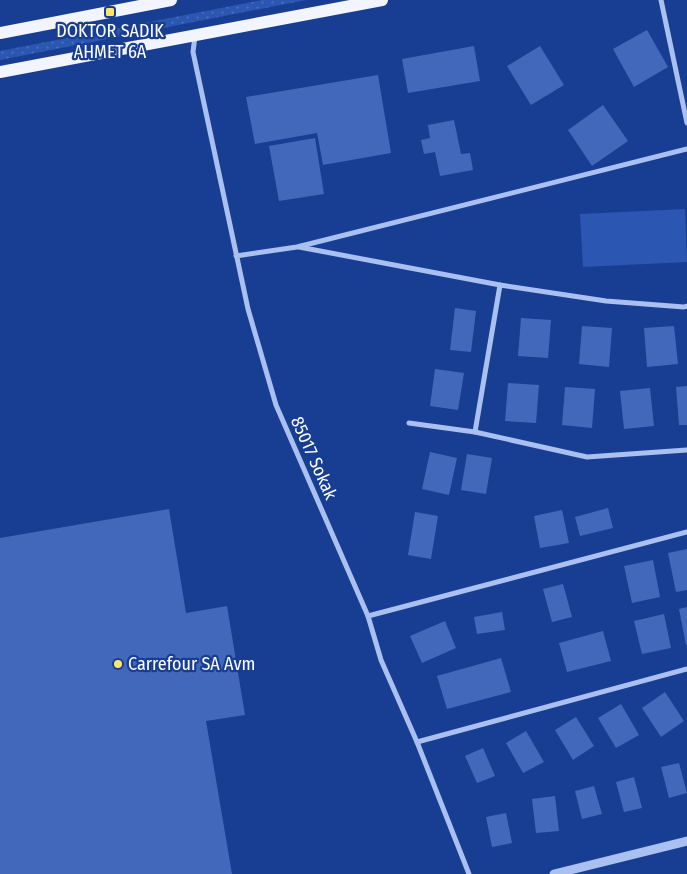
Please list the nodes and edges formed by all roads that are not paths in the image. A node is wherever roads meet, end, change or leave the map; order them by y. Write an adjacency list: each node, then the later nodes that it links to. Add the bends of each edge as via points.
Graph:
1 (171, 0): 4 (main road)
2 (382, 0): 5 (main road)
3 (661, 0): 7 (street)
4 (0, 33)
5 (195, 36): 6 (main road); 10 (street, 85017 Sokak, via 193,52)
6 (0, 72)
7 (687, 123)
8 (687, 149): 9 (street)
9 (297, 247): 10 (street); 11 (street)
10 (236, 256): 17 (street, 85017 Sokak, via 276,405)
11 (500, 285): 12 (street, via 606,301); 14 (street)
12 (687, 306)
13 (409, 423): 14 (street)
14 (475, 432): 15 (street, via 586,457)
15 (687, 450)
16 (687, 532): 17 (street)
17 (368, 616): 19 (street, 85017 Sokak, via 381,660)
18 (687, 669): 19 (street)
19 (417, 742): 21 (street, 85017 Sokak)
20 (687, 841): 22 (street)
21 (469, 874)
22 (554, 874)

